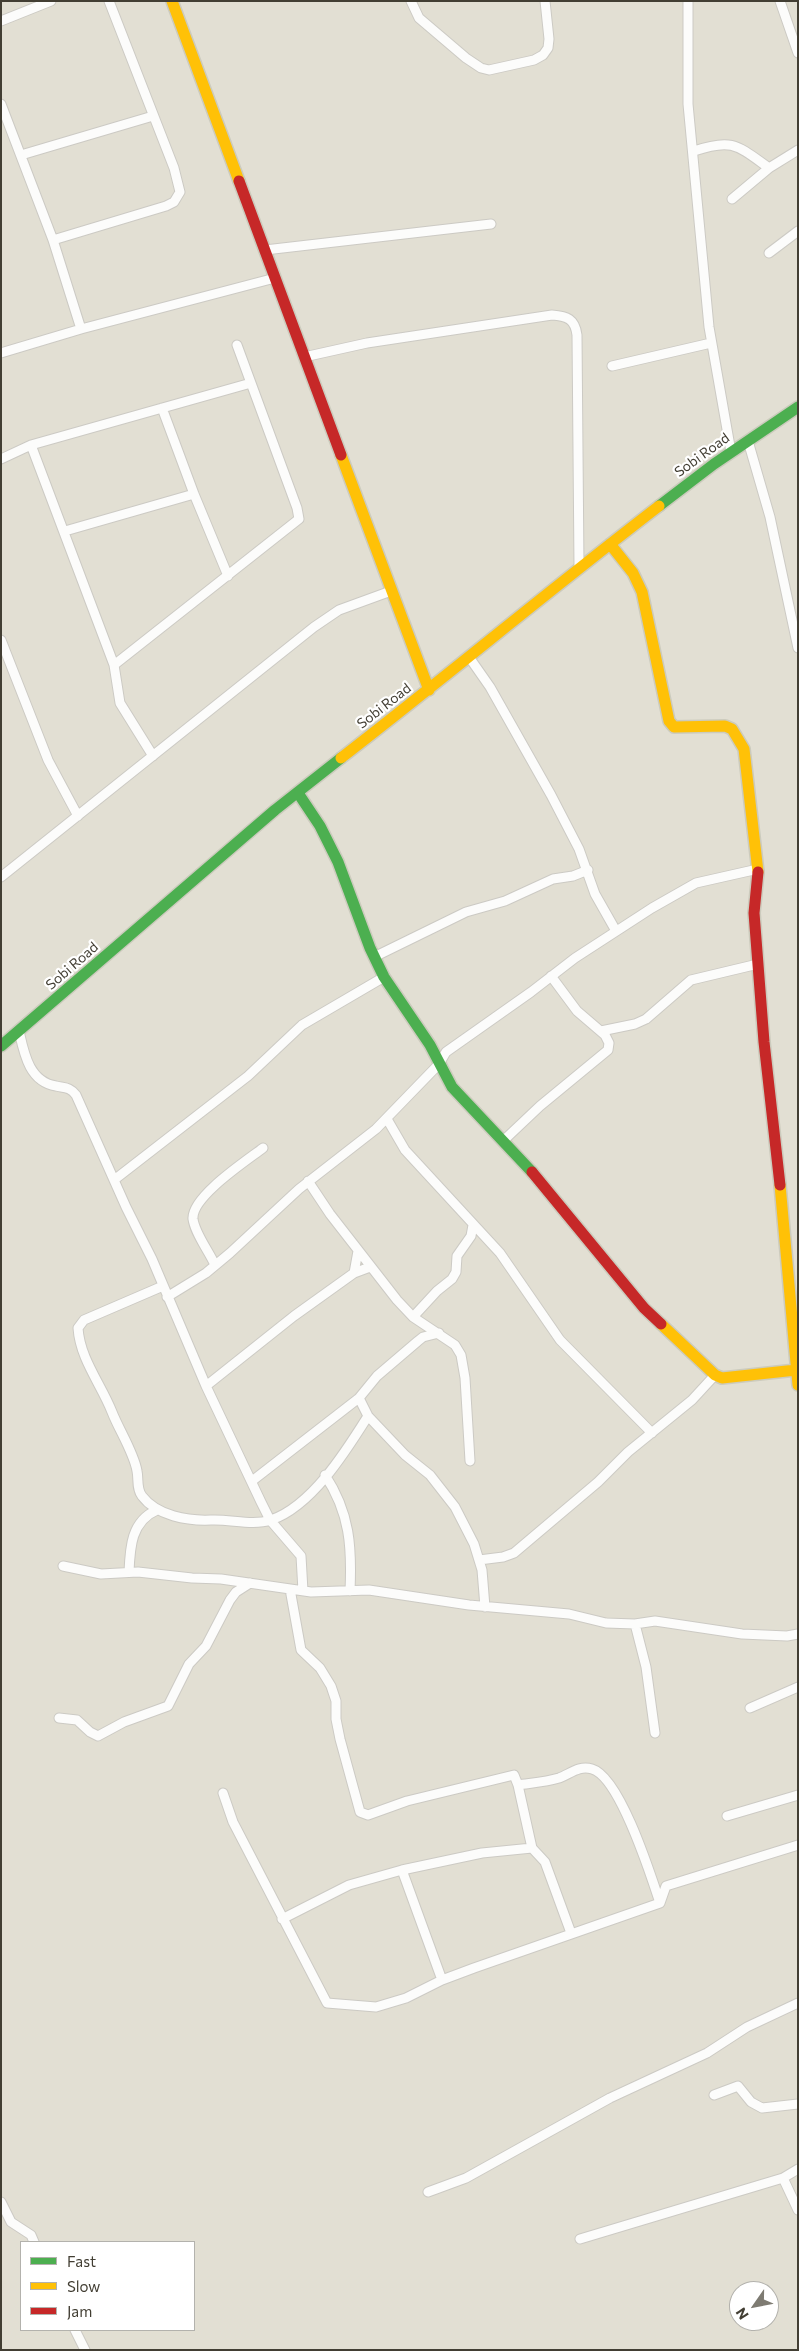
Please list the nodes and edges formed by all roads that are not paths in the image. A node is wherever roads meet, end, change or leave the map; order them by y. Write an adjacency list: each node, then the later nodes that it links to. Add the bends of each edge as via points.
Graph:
1 (51, 1): 8 (street)
2 (109, 1): 11 (street)
3 (172, 1): 20 (main road)
4 (411, 1): 5 (street, via 419,18 466,58 489,70 543,55 549,39)
5 (545, 1)
6 (688, 1): 13 (street, via 688,104)
7 (780, 1): 9 (street)
8 (1, 21)
9 (798, 53)
10 (1, 104): 14 (street)
11 (153, 116): 14 (street); 19 (street, via 174,168 180,192 178,197 166,206)
12 (798, 150): 15 (street)
13 (694, 151): 15 (street, via 725,143 736,146); 24 (street)
14 (21, 155): 19 (street)
15 (769, 168): 16 (street)
16 (732, 199)
17 (490, 224): 20 (street)
18 (798, 231): 21 (street)
19 (52, 240): 23 (street)
20 (265, 250): 22 (main road)
21 (769, 253)
22 (275, 278): 23 (street); 27 (main road)
23 (81, 329): 26 (street)
24 (711, 343): 28 (street); 34 (street)
25 (237, 345): 29 (street)
26 (1, 353)
27 (304, 357): 39 (street, via 368,342 552,315 571,319 577,335); 41 (main road)
28 (612, 366)
29 (251, 383): 31 (street); 40 (street, via 299,516)
30 (798, 407): 32 (main road, Sobi Road)
31 (162, 408): 33 (street); 36 (street)
32 (748, 441): 34 (main road, Sobi Road); 42 (street, via 770,517)
33 (32, 445): 35 (street); 37 (street)
34 (731, 452): 38 (main road, Sobi Road)
35 (1, 459)
36 (194, 494): 37 (street); 40 (street)
37 (65, 531): 46 (street)
38 (610, 544): 39 (main road, Sobi Road); 51 (main road, via 633,573 642,592 669,721 674,727 725,726 732,729 741,742)
39 (579, 567): 45 (main road, Sobi Road)
40 (228, 576): 46 (street)
41 (391, 591): 47 (main road); 48 (street, via 339,610 320,623)
42 (796, 633): 44 (street)
43 (1, 640): 50 (street, via 48,760)
44 (798, 648)
45 (469, 657): 47 (main road, Sobi Road); 52 (street, via 490,687 546,787)
46 (114, 665): 48 (street, via 120,703)
47 (429, 690): 49 (main road, Sobi Road)
48 (153, 756): 50 (street)
49 (298, 793): 55 (main road, via 338,862); 59 (main road, Sobi Road)
50 (78, 816): 53 (street)
51 (758, 869): 54 (street, via 696,883); 56 (main road, via 754,913)
52 (588, 870): 54 (street, via 595,894); 55 (street, via 466,912)
53 (1, 877)
54 (616, 931): 57 (street)
55 (374, 957): 58 (main road)
56 (758, 964): 60 (street, via 691,980 646,1019); 78 (main road, via 787,1241)
57 (551, 976): 60 (street, via 577,1011); 62 (street, via 446,1052)
58 (384, 977): 62 (main road, via 416,1023); 66 (street, via 302,1025 248,1076)
59 (19, 1031): 61 (main road, Sobi Road); 66 (street, via 29,1066 36,1077 42,1083 72,1089 76,1095)
60 (601, 1031): 64 (street, via 609,1043 608,1050)
61 (1, 1046)
62 (438, 1064): 63 (street); 64 (main road, via 452,1087)
63 (387, 1118): 67 (street); 68 (street, via 405,1150)
64 (502, 1140): 79 (main road, via 536,1176 644,1308)
65 (263, 1148): 70 (street, via 214,1186 194,1210 193,1220)
66 (114, 1180): 73 (street)
67 (308, 1181): 69 (street); 70 (street)
68 (472, 1224): 75 (street, via 472,1236 457,1256 452,1279 437,1291); 84 (street, via 500,1253 560,1340)
69 (358, 1251): 71 (street); 72 (street)
70 (215, 1265): 74 (street)
71 (370, 1267): 72 (street); 75 (street)
72 (354, 1273): 81 (street)
73 (163, 1286): 74 (street); 88 (street, via 84,1320 78,1328 88,1365 134,1461 141,1495)
74 (167, 1297): 81 (street)
75 (417, 1319): 76 (street); 77 (street)
76 (439, 1334): 77 (street); 85 (street, via 455,1345 461,1355)
77 (423, 1337): 82 (street, via 377,1376)
78 (796, 1370): 79 (main road, via 722,1378); 80 (main road)
79 (715, 1375): 84 (street, via 692,1400)
80 (798, 1385)
81 (206, 1386): 87 (street)
82 (358, 1398): 83 (street); 87 (street)
83 (368, 1416): 86 (street); 90 (street, via 443,1489 474,1544)
84 (652, 1433): 90 (street, via 514,1553)
85 (470, 1461)
86 (325, 1475): 89 (street, via 302,1502); 96 (street, via 346,1522 352,1552)
87 (252, 1481): 89 (street)
88 (157, 1510): 89 (street, via 196,1520); 92 (street, via 148,1514 132,1536)
89 (270, 1520): 95 (street, via 301,1556)
90 (479, 1560): 97 (street)
91 (64, 1566): 92 (street, via 101,1574)
92 (129, 1572): 93 (street)
93 (250, 1583): 94 (street); 102 (street, via 230,1600 206,1646 189,1664 168,1706 124,1722 98,1736 77,1720)
94 (290, 1589): 95 (street); 104 (street, via 301,1650 320,1668 336,1701 340,1739 360,1812 368,1815 514,1775)
95 (303, 1591): 96 (street)
96 (350, 1591): 97 (street, via 369,1590)
97 (485, 1607): 98 (street, via 569,1614)
98 (635, 1624): 99 (street, via 655,1621 742,1634); 103 (street, via 646,1667)
99 (798, 1634)
100 (798, 1687): 101 (street)
101 (750, 1708)
102 (59, 1718)
103 (655, 1733)
104 (518, 1785): 109 (street); 111 (street, via 559,1778 578,1769 592,1769 603,1776 637,1835)
105 (223, 1793): 112 (street)
106 (798, 1795): 107 (street)
107 (727, 1816)
108 (798, 1845): 111 (street, via 666,1886)
109 (532, 1848): 110 (street, via 482,1853); 113 (street, via 545,1862)
110 (402, 1870): 112 (street, via 349,1885); 114 (street)
111 (660, 1903): 113 (street)
112 (282, 1919): 114 (street, via 327,2003 376,2007 406,1998)
113 (571, 1933): 114 (street)
114 (442, 1980)
115 (798, 2003): 120 (street, via 747,2026 707,2053 610,2098 466,2178)
116 (714, 2095): 117 (street, via 738,2086 751,2102 762,2108)
117 (798, 2104)
118 (798, 2169): 119 (street)
119 (783, 2178): 122 (street); 123 (street)
120 (428, 2192)
121 (1, 2202): 124 (street, via 11,2222 31,2235)
122 (798, 2210)
123 (580, 2239)
124 (34, 2241)
125 (76, 2331): 126 (street)
126 (85, 2350)

